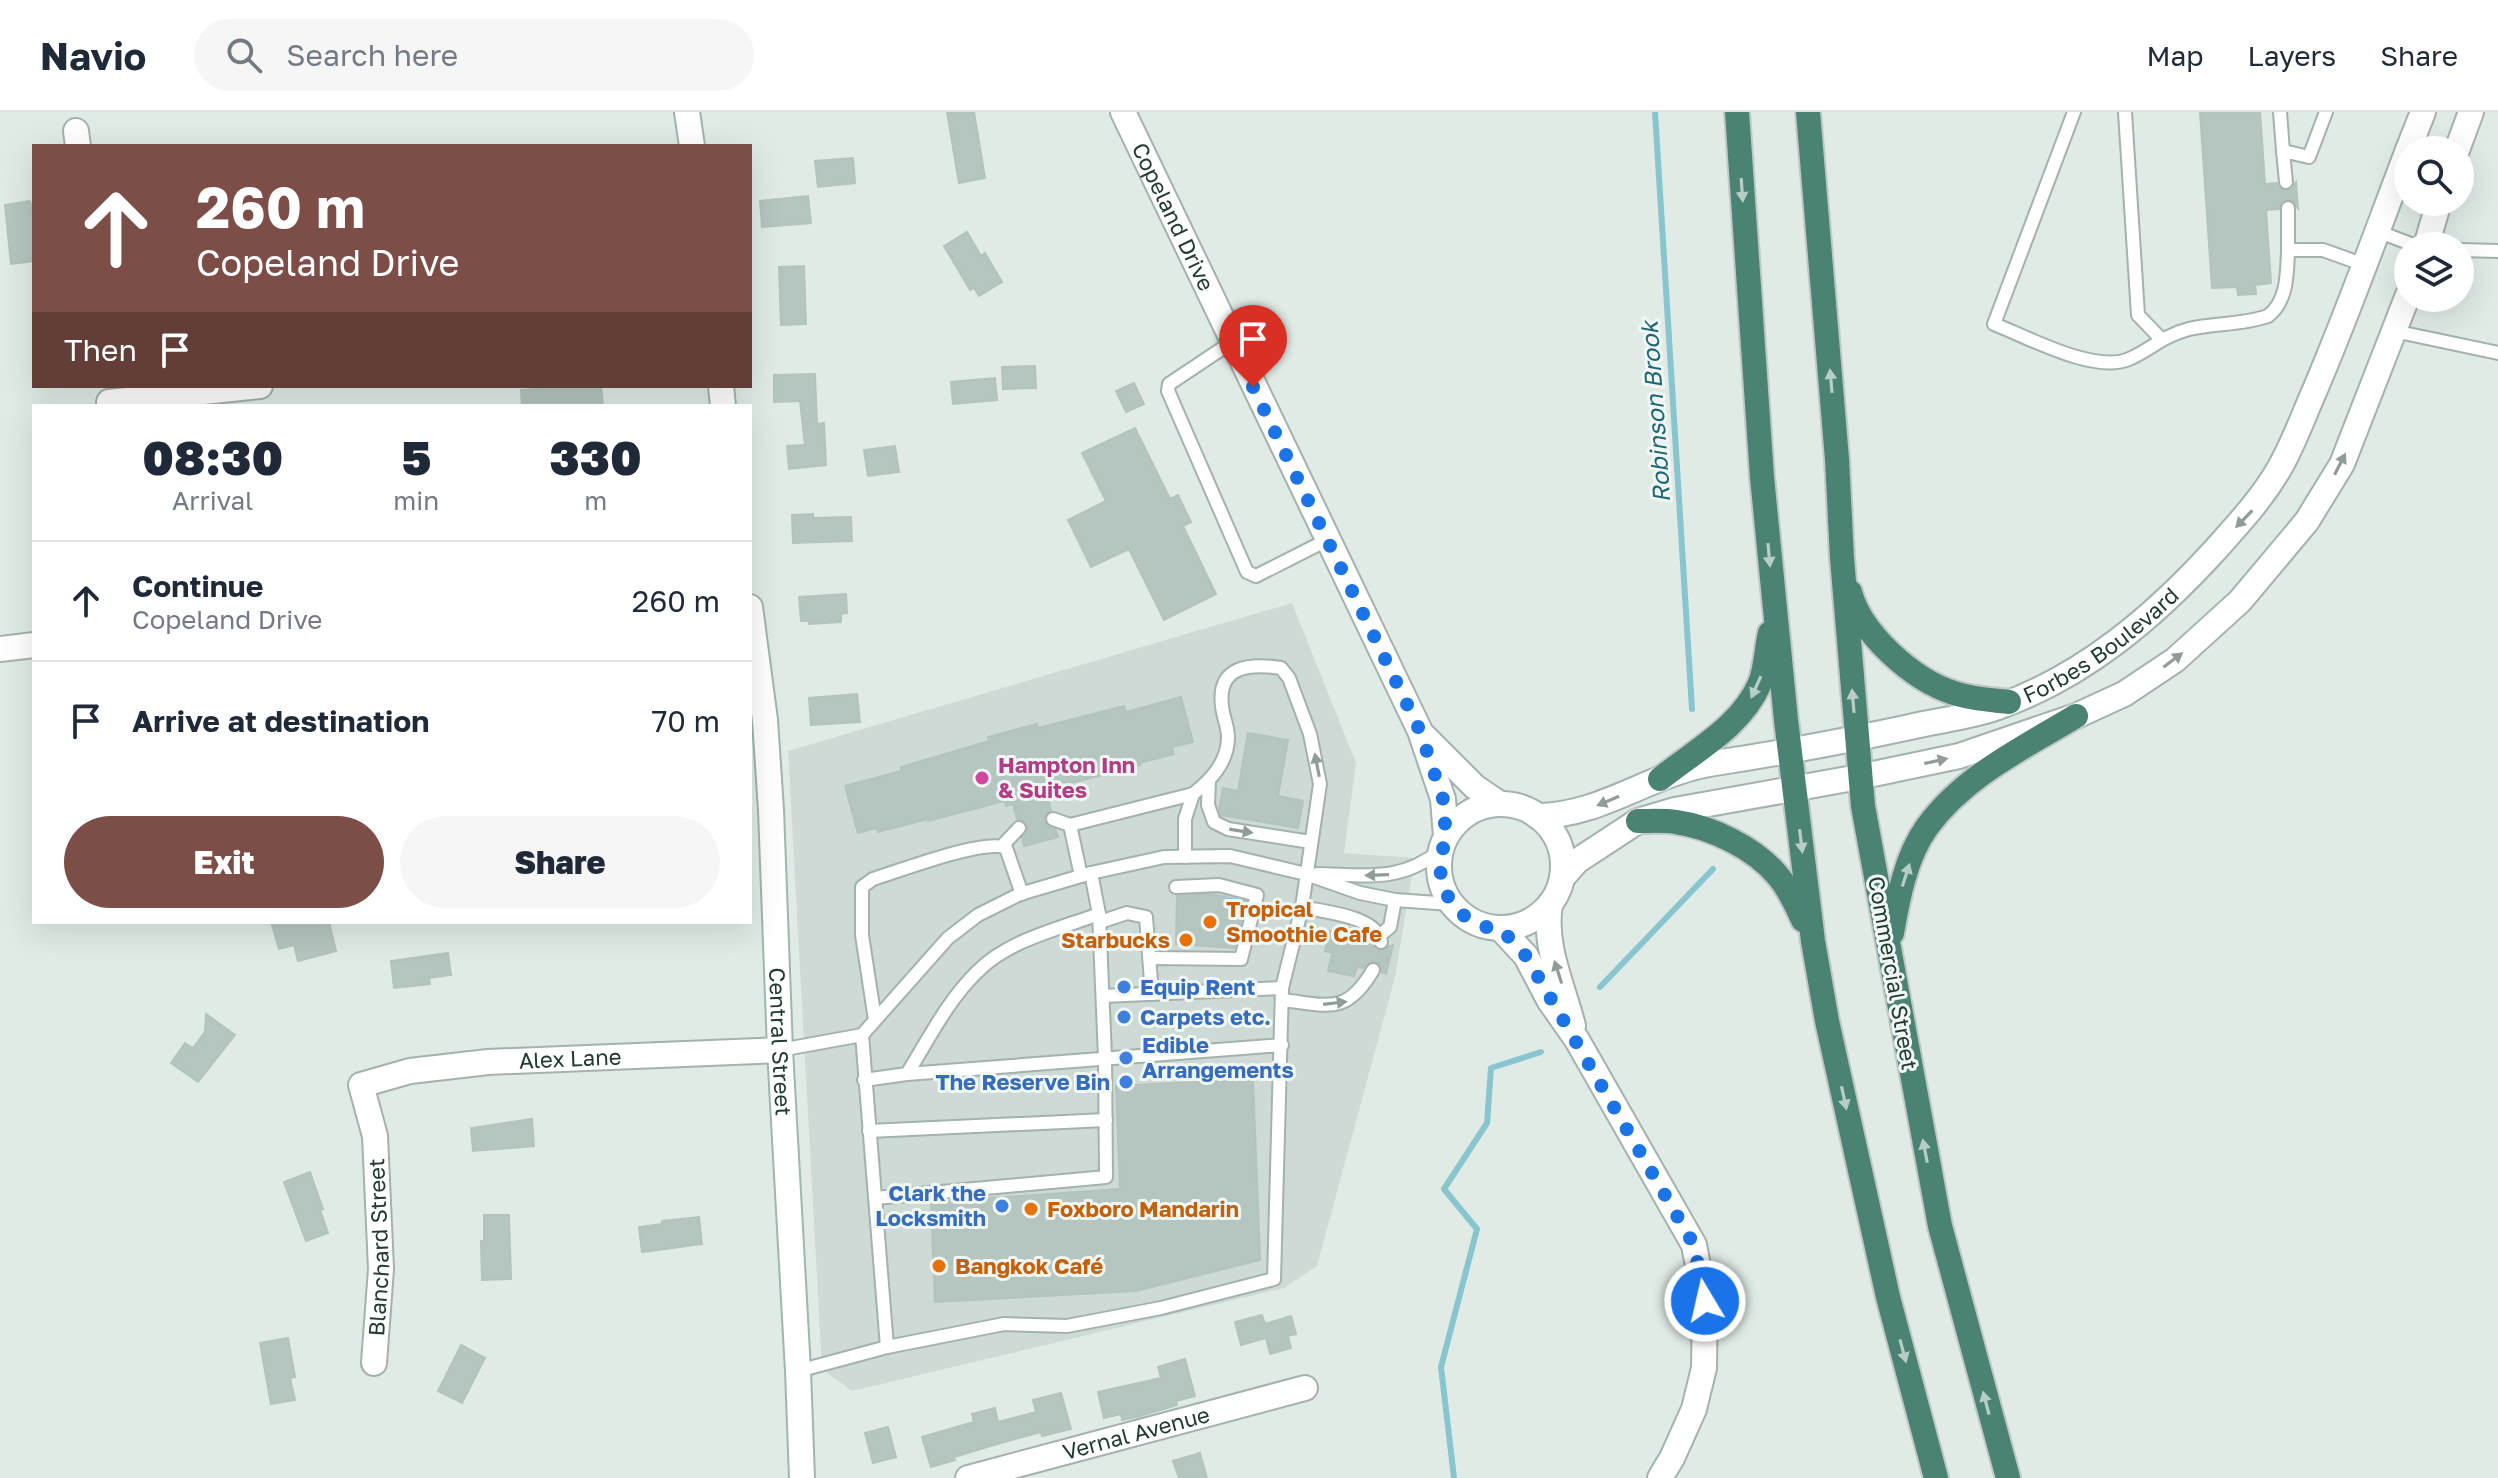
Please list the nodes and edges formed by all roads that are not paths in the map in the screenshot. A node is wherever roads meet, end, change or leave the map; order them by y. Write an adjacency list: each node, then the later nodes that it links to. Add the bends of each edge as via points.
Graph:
1 (687, 112): 13 (street)
2 (1123, 112): 27 (street, Copeland Drive)
3 (1737, 112): 33 (highway, one-way to 33)
4 (1808, 112): 32 (highway, Commercial Street, one-way to 4)
5 (2074, 112): 26 (lane, via 1994,324 2107,363 2129,359)
6 (2125, 112): 26 (lane, via 2138,315)
7 (2280, 112): 14 (lane)
8 (2326, 112): 14 (lane, via 2309,157)
9 (2423, 112): 11 (street, Forbes Boulevard)
10 (2471, 112): 12 (street)
11 (2414, 136)
12 (2462, 136)
13 (692, 144)
14 (2283, 151): 15 (lane)
15 (2286, 182)
16 (2394, 187): 18 (street, Forbes Boulevard)
17 (2288, 208): 20 (lane)
18 (2377, 231): 19 (lane); 23 (street, Forbes Boulevard)
19 (2394, 238)
20 (2288, 250): 23 (lane, via 2323,250); 26 (lane, via 2280,303 2268,316 2193,328)
21 (2474, 250): 22 (lane)
22 (2498, 251)
23 (2365, 265): 37 (street, Forbes Boulevard, one-way to 37, via 2281,466 2255,507 2158,609 2080,667)
24 (2401, 312): 25 (street, Forbes Boulevard)
25 (2394, 331): 28 (lane); 38 (street, Forbes Boulevard, one-way to 25, via 2124,694 2175,660 2240,601 2288,546 2342,464)
26 (2161, 339)
27 (1232, 342): 31 (street, Copeland Drive); 31 (lane, via 1169,384 1168,391 1247,572 1256,576)
28 (2498, 353)
29 (235, 388): 30 (street)
30 (109, 398)
31 (1327, 540): 39 (street, Copeland Drive)
32 (1842, 558): 37 (highway, via 1854,608 1906,667 1952,692); 40 (highway, Commercial Street, one-way to 32)
33 (1775, 612): 41 (highway); 43 (highway, one-way to 43, via 1761,682 1750,701 1723,733)
34 (752, 622): 79 (street, Central Street, via 771,810)
35 (32, 645): 36 (street)
36 (0, 649)
37 (2009, 702): 40 (street, Forbes Boulevard)
38 (2076, 716): 42 (street, Forbes Boulevard, one-way to 38, via 1959,756); 69 (highway, one-way to 38, via 1904,878 1925,829 1959,791)
39 (1420, 731): 47 (street, via 1475,787); 54 (street, via 1443,799)
40 (1856, 740): 41 (street, Forbes Boulevard); 42 (highway, Commercial Street)
41 (1790, 752): 43 (street, Forbes Boulevard, via 1702,765); 45 (highway)
42 (1859, 777): 45 (street, Forbes Boulevard); 69 (highway, Commercial Street)
43 (1660, 779): 48 (street, Forbes Boulevard, one-way to 48, via 1587,810)
44 (1209, 781): 46 (lane); 53 (lane, one-way to 53, via 1214,822 1228,829); 53 (lane, one-way to 44, via 1320,784 1310,734 1281,668 1238,670 1221,685 1228,739 1219,770)
45 (1794, 788): 50 (street, Forbes Boulevard); 68 (highway, one-way to 68)
46 (1193, 794): 51 (lane); 56 (lane, via 1185,819)
47 (1500, 804): 48 (street); 54 (street, via 1463,817)
48 (1537, 816): 59 (street, via 1561,850)
49 (1053, 819): 51 (lane)
50 (1638, 821): 59 (street, Forbes Boulevard, via 1577,861); 68 (highway, via 1708,829 1754,855 1789,890)
51 (1070, 825): 58 (lane)
52 (1019, 828): 55 (lane)
53 (1311, 842): 57 (lane)
54 (1443, 843): 57 (lane, one-way to 57, via 1423,864 1400,874); 63 (street, via 1439,878)
55 (1002, 846): 61 (lane); 75 (lane, via 958,853 862,887 862,935)
56 (1185, 857): 57 (lane, via 1230,856); 58 (lane)
57 (1306, 874): 62 (lane); 65 (lane)
58 (1086, 875): 61 (lane); 66 (lane)
59 (1562, 878): 64 (street)
60 (1176, 887): 70 (lane, via 1219,885 1257,895 1241,959)
61 (1022, 894): 75 (lane, via 978,915 948,938)
62 (1395, 900): 63 (lane); 65 (lane, via 1390,927 1380,938 1363,921)
63 (1451, 904): 67 (street, via 1473,922)
64 (1550, 904): 67 (street, via 1528,922); 77 (street, one-way to 64, via 1549,945)
65 (1302, 907): 73 (lane)
66 (1099, 918): 70 (lane, via 1127,913 1146,917); 74 (lane); 81 (lane, via 1019,943 978,971)
67 (1501, 929): 77 (street, via 1526,956)
68 (1813, 941): 94 (highway, one-way to 94, via 1888,1297)
69 (1889, 951): 95 (highway, Commercial Street, one-way to 69, via 1940,1226)
70 (1150, 958): 72 (lane)
71 (1373, 970): 73 (lane, one-way to 71, via 1342,1004 1352,999)
72 (1152, 994): 73 (lane); 74 (lane)
73 (1282, 994): 78 (lane)
74 (1103, 996): 80 (lane)
75 (875, 1020): 76 (lane)
76 (862, 1035): 79 (lane); 82 (lane)
77 (1577, 1040): 91 (street, via 1694,1245 1701,1273 1704,1368 1694,1409)
78 (1282, 1045): 80 (lane); 87 (lane, via 1274,1279 1067,1326 1004,1324)
79 (780, 1050): 83 (street, Alex Lane, via 488,1062 410,1071); 89 (street, Central Street)
80 (1105, 1057): 81 (lane); 84 (lane)
81 (907, 1074): 82 (lane)
82 (864, 1080): 85 (lane)
83 (361, 1085): 88 (street, Blanchard Street, via 375,1136 381,1269)
84 (1106, 1120): 85 (lane); 86 (lane, via 1106,1177)
85 (869, 1131): 86 (lane)
86 (875, 1198): 87 (lane)
87 (887, 1347): 89 (lane)
88 (374, 1363)
89 (798, 1371): 92 (street, Central Street)
90 (1305, 1388): 93 (street, Vernal Avenue)
91 (1664, 1476)
92 (802, 1478)
93 (968, 1478)
94 (1936, 1478)
95 (2008, 1478)

